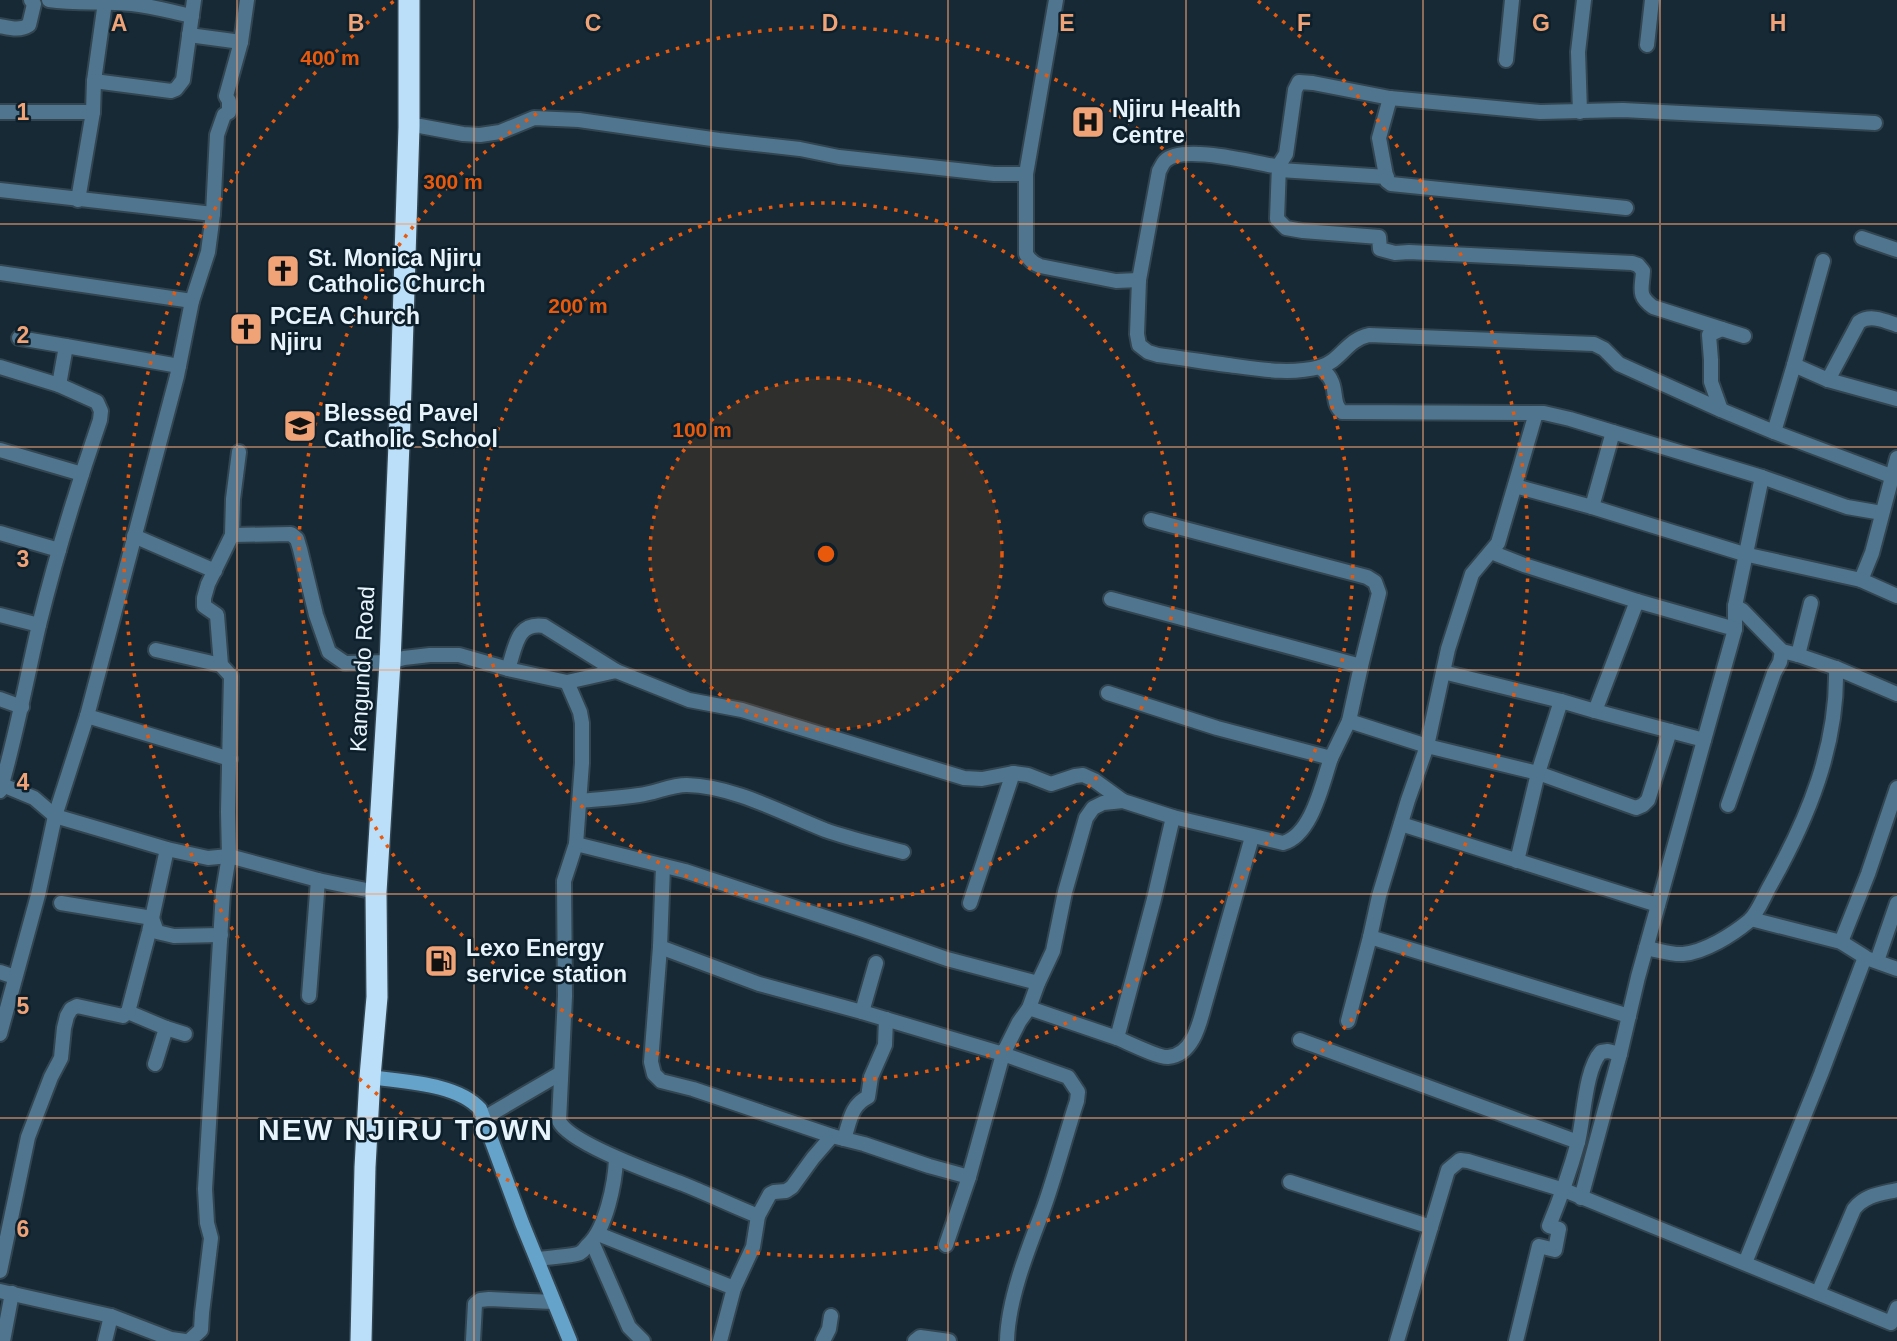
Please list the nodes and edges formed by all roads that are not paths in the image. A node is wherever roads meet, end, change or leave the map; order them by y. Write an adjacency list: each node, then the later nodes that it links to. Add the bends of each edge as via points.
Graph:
1 (30, 0): 12 (street, via 34,4 29,25 24,29)
2 (49, 0): 10 (street)
3 (194, 0): 11 (street)
4 (247, 0): 14 (street)
5 (409, 0): 23 (highway, Kangundo Road)
6 (1056, 0): 25 (street)
7 (1513, 0): 16 (street)
8 (1584, 0): 19 (street, via 1577,60)
9 (1652, 0): 15 (street)
10 (105, 2): 11 (street); 17 (street)
11 (192, 16): 13 (street)
12 (0, 26)
13 (189, 35): 14 (street); 17 (street, via 183,80 176,89)
14 (241, 42): 30 (street, via 226,96 229,112 217,135)
15 (1647, 45)
16 (1506, 60)
17 (94, 81): 21 (street)
18 (1390, 98): 19 (street, via 1539,113); 24 (street, via 1299,82); 26 (street, via 1379,138)
19 (1580, 111): 22 (street)
20 (0, 112): 21 (street)
21 (93, 112): 28 (street)
22 (1875, 123)
23 (409, 127): 25 (street, via 480,135 534,118 579,120 839,157); 82 (highway, Kangundo Road)
24 (1280, 167): 26 (street); 35 (street, via 1199,153 1166,160 1159,171); 38 (street, via 1277,219 1286,228 1380,237 1380,250 1395,253 1632,263 1643,271 1642,294 1653,307)
25 (1026, 174): 35 (street, via 1027,254 1034,264 1115,281)
26 (1387, 177): 29 (street, via 1397,185)
27 (0, 190): 28 (street)
28 (78, 200): 30 (street)
29 (1626, 208)
30 (213, 214): 36 (street, via 208,252)
31 (1862, 238): 32 (street)
32 (1897, 250)
33 (1823, 261): 42 (street)
34 (0, 273): 36 (street)
35 (1139, 279): 45 (street, via 1137,334 1139,345 1148,352 1277,372)
36 (192, 301): 43 (street)
37 (1897, 325): 46 (street, via 1872,318 1859,321)
38 (1722, 329): 39 (street); 49 (street, via 1709,335 1711,382)
39 (1744, 336)
40 (19, 338): 41 (street)
41 (66, 346): 43 (street); 47 (street)
42 (1794, 365): 46 (street); 52 (street)
43 (179, 366): 65 (street)
44 (0, 367): 47 (street)
45 (1320, 367): 49 (street, via 1353,340 1368,335 1594,344 1619,364); 50 (street, via 1330,377 1336,406 1342,412)
46 (1828, 380): 48 (street)
47 (59, 385): 56 (street, via 97,402 101,411)
48 (1897, 398)
49 (1721, 410): 52 (street)
50 (1536, 413): 51 (street); 59 (street)
51 (1613, 432): 58 (street); 60 (street)
52 (1774, 432): 57 (street)
53 (0, 450): 56 (street)
54 (239, 452): 64 (street)
55 (1897, 458): 57 (street)
56 (82, 474): 66 (street)
57 (1891, 476): 61 (street)
58 (1762, 477): 61 (street, via 1847,507); 68 (street)
59 (1515, 485): 60 (street); 67 (street, via 1498,543)
60 (1592, 507): 68 (street)
61 (1882, 513): 70 (street)
62 (1151, 520): 84 (street, via 1375,582 1379,593)
63 (0, 533): 66 (street)
64 (232, 535): 69 (street); 82 (street, via 291,534 297,539 329,652 345,663)
65 (134, 536): 69 (street); 96 (street)
66 (60, 550): 77 (street)
67 (1491, 552): 73 (street); 88 (street, via 1472,574)
68 (1744, 554): 70 (street); 75 (street)
69 (215, 571): 83 (street, via 204,606 217,615)
70 (1861, 580): 71 (street)
71 (1897, 596)
72 (1111, 598): 84 (street)
73 (1637, 601): 78 (street); 95 (street)
74 (1811, 603): 81 (street)
75 (1735, 606): 78 (street); 80 (street)
76 (0, 614): 77 (street)
77 (39, 625): 94 (street)
78 (1735, 629): 99 (street)
79 (156, 650): 83 (street)
80 (1782, 651): 81 (street); 109 (street)
81 (1798, 654): 85 (street)
82 (390, 663): 86 (street, via 430,655 459,656); 121 (highway, Kangundo Road)
83 (222, 665): 102 (street, via 231,676)
84 (1361, 666): 97 (street)
85 (1836, 668): 91 (street); 127 (street, via 1824,766 1791,848)
86 (508, 669): 87 (street, via 520,634 534,625 544,626); 89 (street)
87 (616, 671): 89 (street); 103 (street, via 689,700 742,710 964,778)
88 (1443, 672): 93 (street); 100 (street)
89 (568, 682): 107 (street, via 582,723)
90 (1108, 694): 101 (street)
91 (1897, 694)
92 (0, 699): 94 (street)
93 (1561, 701): 95 (street); 104 (street)
94 (22, 706): 105 (street)
95 (1595, 710): 98 (street)
96 (87, 716): 102 (street); 110 (street)
97 (1349, 721): 100 (street); 101 (street)
98 (1670, 731): 99 (street); 104 (street, via 1648,800 1636,808)
99 (1704, 740): 125 (street)
100 (1426, 746): 104 (street); 112 (street)
101 (1331, 758): 113 (street, via 1301,833 1283,843)
102 (230, 759): 117 (street)
103 (1013, 773): 108 (street, via 1051,784 1083,775); 123 (street)
104 (1538, 773): 118 (street)
105 (1, 787): 110 (street, via 34,798)
106 (1897, 788): 130 (street)
107 (580, 801): 114 (street); 116 (street, via 700,786)
108 (1123, 801): 111 (street); 138 (street, via 1102,803 1086,818 1053,951)
109 (1728, 805)
110 (55, 816): 115 (street); 137 (street)
111 (1173, 817): 113 (street); 149 (street)
112 (1401, 824): 118 (street); 129 (street)
113 (1252, 837): 149 (street, via 1190,1043 1166,1058)
114 (576, 844): 119 (street); 154 (street, via 564,881)
115 (167, 849): 117 (street, via 208,858); 126 (street)
116 (903, 852)
117 (229, 856): 120 (street); 128 (street)
118 (1517, 861): 125 (street)
119 (663, 866): 131 (street); 138 (street, via 947,959)
120 (318, 880): 121 (street); 139 (street)
121 (376, 892): 155 (highway, Kangundo Road, via 377,997)
122 (61, 903): 126 (street)
123 (970, 903)
124 (1897, 903): 133 (street)
125 (1658, 905): 132 (street)
126 (152, 918): 128 (street, via 157,932 168,935); 141 (street)
127 (1751, 919): 130 (street); 132 (street, via 1697,951 1681,954)
128 (221, 935): 179 (street, via 205,1189 210,1251 201,1330)
129 (1370, 937): 143 (street); 145 (street)
130 (1841, 942): 133 (street)
131 (660, 947): 142 (street, via 759,984); 157 (street, via 651,1062 654,1074 661,1081)
132 (1646, 948): 143 (street)
133 (1871, 959): 135 (street); 170 (street)
134 (876, 963): 142 (street)
135 (1897, 969)
136 (0, 972): 137 (street)
137 (15, 977): 147 (street)
138 (1038, 983): 140 (street)
139 (309, 996)
140 (1029, 1008): 149 (street); 151 (street)
141 (128, 1012): 146 (street); 171 (street, via 123,1016 77,1006 67,1016 61,1058 28,1137)
142 (862, 1012): 144 (street)
143 (1629, 1016): 152 (street)
144 (886, 1019): 151 (street); 157 (street, via 885,1045 868,1097 859,1101)
145 (1348, 1021)
146 (166, 1028): 148 (street); 153 (street)
147 (0, 1034)
148 (185, 1034)
149 (1116, 1038)
150 (1300, 1040): 158 (street)
151 (1003, 1054): 160 (street); 190 (street, via 1068,1077 1078,1092 1014,1299)
152 (1620, 1054): 158 (street, via 1601,1052 1593,1065); 164 (street)
153 (155, 1064)
154 (561, 1073): 156 (street); 159 (street, via 561,1125)
155 (370, 1077): 156 (main road, via 448,1089 474,1103); 182 (highway, Kangundo Road)
156 (484, 1118): 169 (main road)
157 (838, 1137): 160 (street); 165 (street, via 813,1158 792,1188 770,1194)
158 (1578, 1142): 163 (street)
159 (616, 1159): 165 (street); 167 (street, via 615,1177)
160 (968, 1177): 168 (street)
161 (1290, 1182): 166 (street)
162 (1897, 1190): 174 (street, via 1860,1201)
163 (1563, 1191): 164 (street); 166 (street, via 1460,1160 1448,1170); 192 (street, via 1549,1226 1559,1229 1555,1250 1539,1246)
164 (1581, 1198): 170 (street)
165 (758, 1216): 172 (street, via 753,1247)
166 (1431, 1227): 191 (street)
167 (595, 1238): 169 (street, via 581,1253); 172 (street); 185 (street, via 629,1327)
168 (946, 1245)
169 (537, 1259): 175 (main road)
170 (1745, 1263): 174 (street)
171 (0, 1270)
172 (734, 1288): 186 (street)
173 (6, 1292): 177 (street); 180 (street)
174 (1818, 1293): 176 (street, via 1891,1323)
175 (553, 1302): 183 (street, via 480,1300 475,1304); 184 (main road)
176 (1897, 1308)
177 (111, 1316): 179 (street); 181 (street)
178 (831, 1316): 187 (street)
179 (179, 1340)
180 (3, 1341)
181 (105, 1341)
182 (361, 1341)
183 (473, 1341)
184 (570, 1341)
185 (643, 1341)
186 (720, 1341)
187 (823, 1341)
188 (915, 1341): 189 (street, via 920,1337)
189 (949, 1341)
190 (1007, 1341)
191 (1397, 1341)
192 (1516, 1341)

